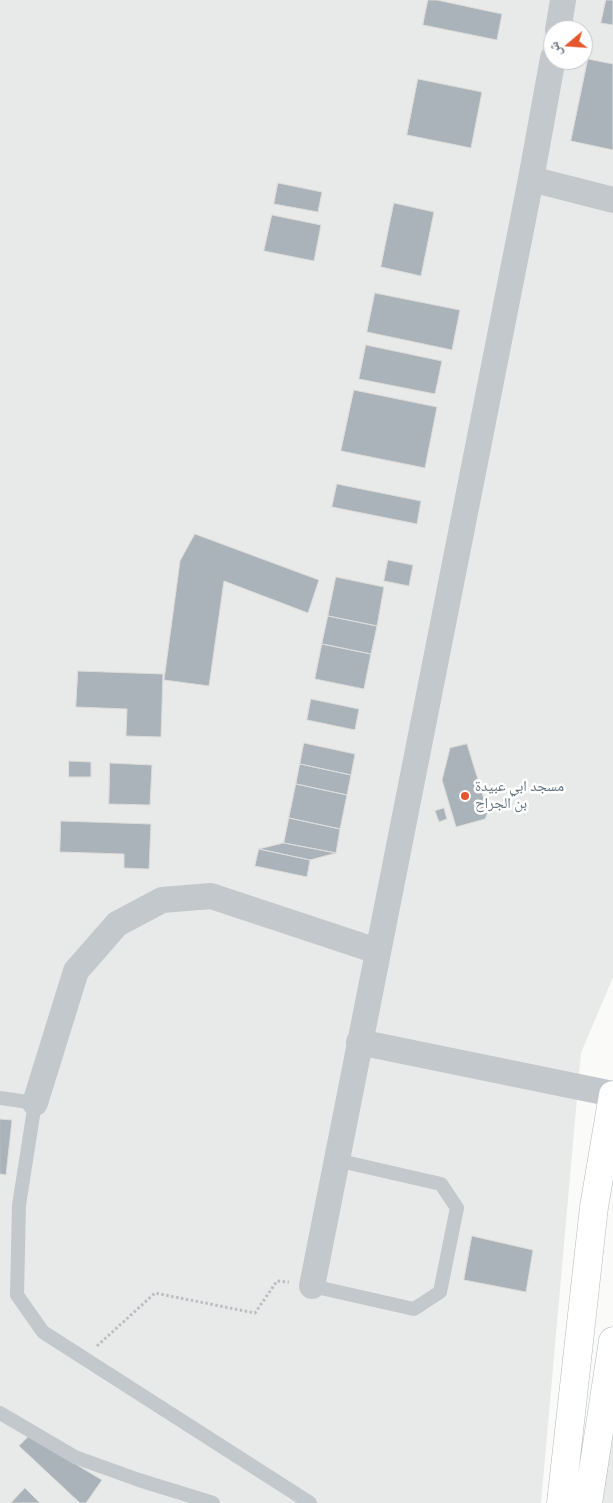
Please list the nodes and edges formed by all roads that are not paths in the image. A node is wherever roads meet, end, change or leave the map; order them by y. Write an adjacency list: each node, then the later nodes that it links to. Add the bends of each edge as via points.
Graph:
1 (563, 0): 2 (street)
2 (560, 20)
3 (551, 70): 4 (street)
4 (532, 180): 5 (street); 6 (street)
5 (613, 200)
6 (377, 951): 7 (street); 10 (street, via 211,896 162,900 117,924 76,971)
7 (359, 1042): 8 (street); 11 (street)
8 (613, 1094): 17 (main road, via 594,1207)
9 (0, 1098): 10 (lane)
10 (35, 1103): 16 (lane, via 19,1205 17,1294 43,1332)
11 (336, 1160): 12 (street); 12 (lane, via 441,1184 457,1208 440,1292 414,1308)
12 (312, 1286)
13 (613, 1341): 18 (main road)
14 (0, 1413): 15 (lane, via 75,1457)
15 (214, 1503)
16 (310, 1503)
17 (561, 1503)
18 (588, 1503)

